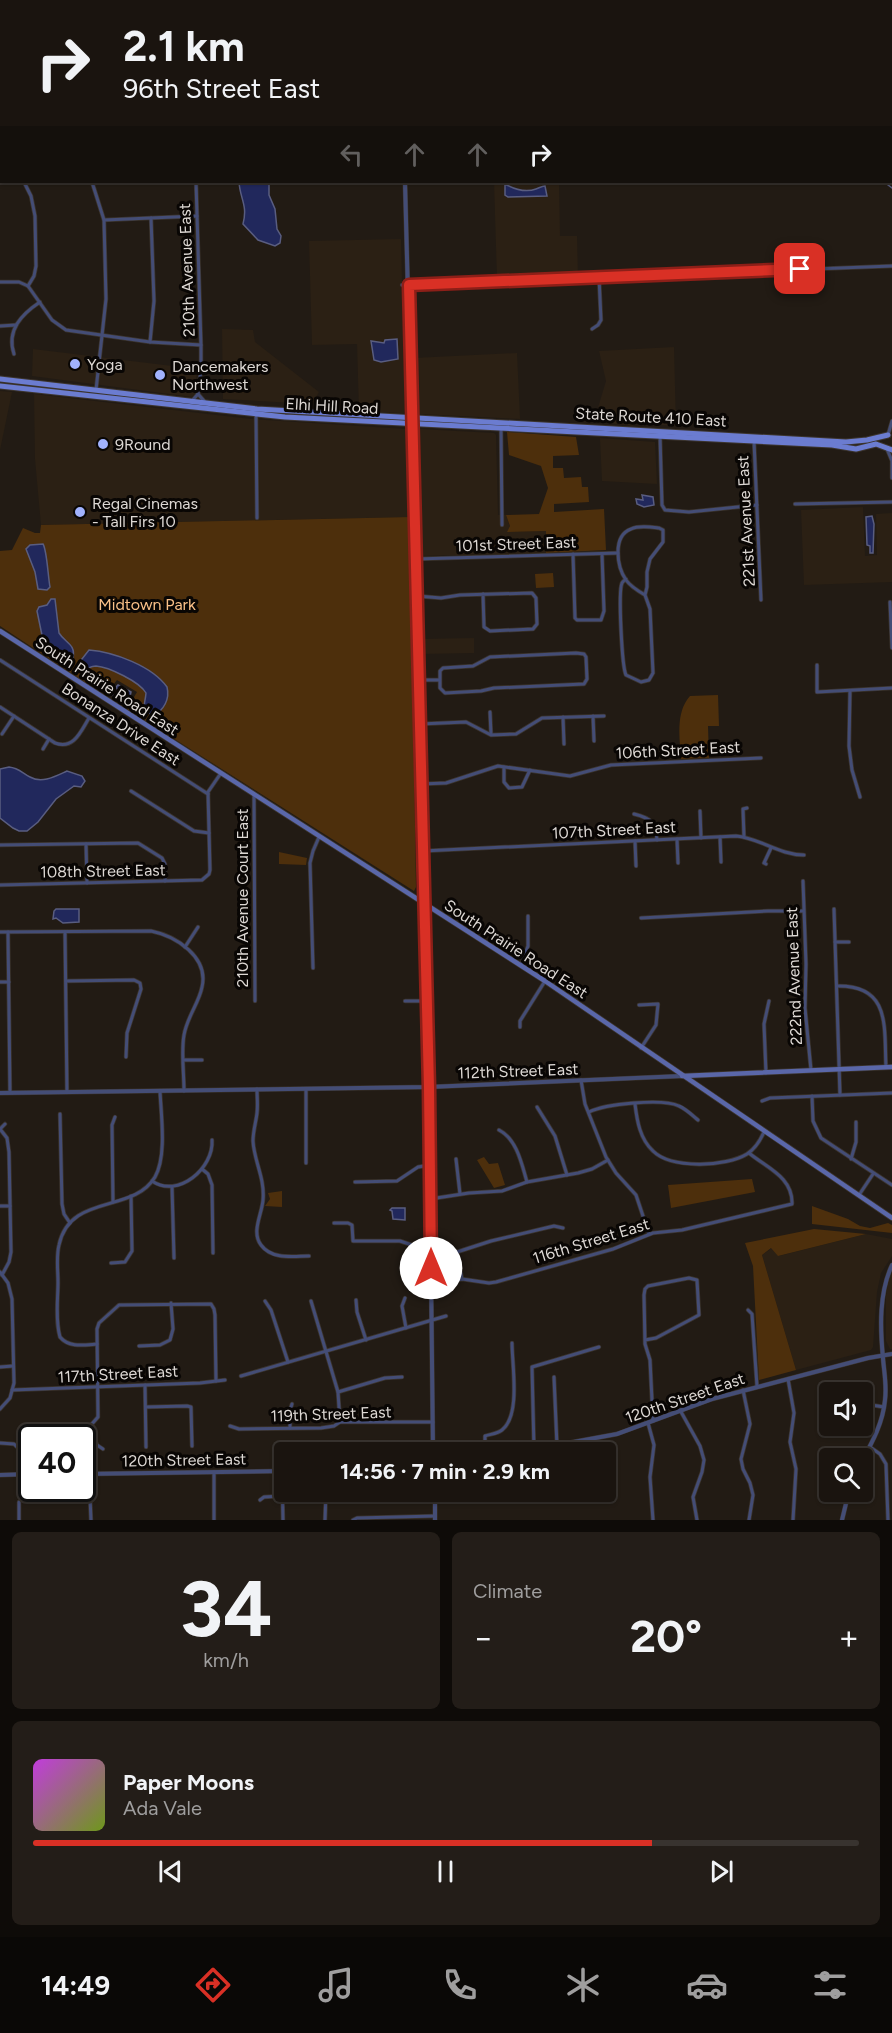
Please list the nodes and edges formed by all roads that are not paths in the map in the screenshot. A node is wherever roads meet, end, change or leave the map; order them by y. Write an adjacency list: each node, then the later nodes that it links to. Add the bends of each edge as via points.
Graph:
1 (24, 183): 13 (street, via 34,216 36,266)
2 (92, 183): 7 (street)
3 (196, 183): 5 (street, 210th Avenue East)
4 (405, 183): 12 (street)
5 (197, 216): 6 (street); 20 (street, 210th Avenue East)
6 (151, 218): 7 (street); 19 (street)
7 (104, 220): 18 (street, via 106,299)
8 (892, 266): 9 (street)
9 (599, 277): 12 (street); 17 (street, via 601,320)
10 (0, 282): 13 (street)
11 (402, 285): 12 (street)
12 (409, 285): 29 (street)
13 (28, 286): 14 (street)
14 (40, 302): 15 (street); 18 (street, via 61,327)
15 (15, 325): 16 (street); 21 (street)
16 (0, 326)
17 (592, 329)
18 (102, 336): 19 (street); 24 (street)
19 (150, 342): 20 (street)
20 (201, 345): 25 (street, 210th Avenue East)
21 (14, 354)
22 (0, 379): 24 (main road, Elhi Hill Road)
23 (0, 386): 24 (main road, Elhi Hill Road)
24 (96, 393): 26 (main road, Elhi Hill Road); 28 (main road, Elhi Hill Road)
25 (198, 394): 26 (street); 27 (street)
26 (191, 402): 27 (main road, Elhi Hill Road)
27 (206, 404): 29 (main road, Elhi Hill Road)
28 (256, 414): 29 (main road, Elhi Hill Road); 41 (street)
29 (411, 420): 31 (main road, State Route 410 East); 32 (main road, State Route 410 East); 46 (street)
30 (892, 421): 33 (street)
31 (501, 428): 32 (main road, State Route 410 East); 42 (street)
32 (661, 433): 33 (main road, State Route 410 East, via 846,442); 34 (main road, State Route 410 East); 40 (street, via 665,510 689,512)
33 (890, 434): 35 (main road, via 884,440)
34 (754, 441): 35 (main road, State Route 410 East, via 856,448 876,444); 40 (street, 221st Avenue East)
35 (889, 449): 36 (street)
36 (892, 462): 37 (street)
37 (892, 478)
38 (892, 502): 39 (street)
39 (795, 504)
40 (757, 505): 51 (street, 221st Avenue East)
41 (257, 518)
42 (502, 525)
43 (618, 553): 44 (street, 101st Street East); 47 (street); 49 (street, via 626,531 636,527 663,530 660,548 648,562)
44 (602, 554): 45 (street, 101st Street East); 45 (street, via 601,620 575,618)
45 (573, 555): 46 (street, 101st Street East)
46 (416, 559): 50 (street)
47 (626, 579): 49 (street); 49 (street, via 622,584 621,606 624,673 641,682 649,680 653,673 650,609)
48 (483, 594): 48 (street, via 486,630 536,628 535,594); 50 (street)
49 (645, 595)
50 (417, 596): 57 (street)
51 (761, 600)
52 (890, 602): 54 (street)
53 (0, 631): 78 (main road, South Prairie Road East)
54 (892, 648)
55 (0, 660): 67 (street, Bonanza Drive East)
56 (817, 666): 60 (street, via 817,692)
57 (419, 680): 58 (street); 68 (street)
58 (439, 680): 58 (street, via 441,669 472,666 486,658 585,655 584,684 445,693)
59 (892, 688): 60 (street)
60 (850, 691): 83 (street, via 849,746)
61 (0, 707): 63 (street)
62 (490, 712): 70 (street)
63 (14, 716): 69 (street); 71 (street)
64 (593, 716): 65 (street); 66 (street); 72 (street)
65 (604, 716)
66 (563, 717): 70 (street, via 542,718 519,733); 73 (street)
67 (89, 718): 71 (street, via 67,745); 81 (street, Bonanza Drive East)
68 (420, 724): 70 (street, via 466,722); 79 (street)
69 (2, 734)
70 (491, 735)
71 (49, 739): 74 (street)
72 (594, 741)
73 (564, 744)
74 (44, 749)
75 (761, 758): 77 (street, 106th Street East, via 611,765 573,775)
76 (504, 766): 77 (street, 106th Street East); 77 (street, via 508,788 522,787); 79 (street, 106th Street East, via 446,783)
77 (530, 770)
78 (221, 773): 81 (street); 82 (main road, South Prairie Road East)
79 (421, 784): 98 (street)
80 (132, 791): 87 (street, via 194,831)
81 (208, 794): 87 (street)
82 (254, 794): 88 (main road, South Prairie Road East); 131 (street, 210th Avenue Court East)
83 (860, 797)
84 (747, 808): 90 (street, via 742,808)
85 (700, 811): 91 (street)
86 (634, 814): 93 (street, via 651,820 656,826)
87 (209, 833): 105 (street, 108th Street East, via 210,870 206,878 196,882)
88 (320, 837): 109 (main road, South Prairie Road East); 125 (street, via 310,868)
89 (720, 837): 90 (street, 107th Street East); 91 (street, 107th Street East); 100 (street)
90 (744, 837): 97 (street, 107th Street East)
91 (701, 838): 92 (street, 107th Street East)
92 (677, 839): 93 (street, 107th Street East); 101 (street)
93 (657, 840): 94 (street, 107th Street East)
94 (635, 841): 98 (street, 107th Street East); 103 (street)
95 (86, 843): 96 (street); 105 (street, via 138,843 163,860); 106 (street)
96 (0, 845)
97 (771, 848): 99 (street, 107th Street East); 102 (street)
98 (423, 851): 108 (street)
99 (804, 855)
100 (721, 862)
101 (678, 863)
102 (766, 864)
103 (636, 866)
104 (803, 881): 113 (street, 222nd Avenue East)
105 (165, 882): 106 (street, 108th Street East)
106 (87, 883): 107 (street, 108th Street East)
107 (0, 885)
108 (424, 888): 109 (street); 110 (street)
109 (411, 896): 110 (main road, South Prairie Road East)
110 (424, 904): 112 (main road, South Prairie Road East); 115 (street)
111 (834, 909): 121 (street)
112 (435, 911): 115 (street); 124 (main road, South Prairie Road East)
113 (803, 911): 116 (street); 145 (street, 222nd Avenue East)
114 (528, 916): 124 (street, via 528,946)
115 (425, 918): 133 (street)
116 (640, 918)
117 (198, 927): 123 (street)
118 (0, 932): 119 (street)
119 (8, 932): 120 (street); 129 (street)
120 (65, 932): 123 (street, via 151,931 167,935); 126 (street)
121 (835, 942): 122 (street); 130 (street)
122 (849, 942)
123 (185, 947): 139 (street, via 200,964 203,979 185,1033)
124 (521, 966): 127 (main road, South Prairie Road East)
125 (313, 968)
126 (66, 981): 138 (street, via 134,980 140,984 127,1033); 157 (street)
127 (545, 981): 136 (street); 137 (main road, South Prairie Road East)
128 (0, 982): 129 (street)
129 (9, 982): 159 (street)
130 (837, 986): 142 (street, via 864,991 881,1009); 144 (street)
131 (255, 1001)
132 (405, 1001): 133 (street)
133 (427, 1001): 152 (street)
134 (769, 1001): 146 (street, via 764,1024)
135 (639, 1005): 137 (street, via 658,1004 656,1025)
136 (520, 1027)
137 (641, 1048): 141 (main road, South Prairie Road East)
138 (126, 1057)
139 (184, 1060): 140 (street); 156 (street)
140 (202, 1060)
141 (668, 1066): 147 (main road, South Prairie Road East); 149 (street)
142 (885, 1067): 143 (main road, 112th Street East); 144 (main road, 112th Street East)
143 (892, 1067)
144 (839, 1069): 145 (main road, 112th Street East); 161 (street)
145 (811, 1071): 146 (main road, 112th Street East)
146 (766, 1073): 148 (main road, 112th Street East)
147 (682, 1076): 148 (main road, 112th Street East); 149 (street, 112th Street East); 151 (main road, South Prairie Road East)
148 (698, 1076): 151 (main road)
149 (664, 1077): 150 (street, 112th Street East)
150 (581, 1080): 152 (street, 112th Street East); 166 (street)
151 (695, 1085): 174 (main road, South Prairie Road East)
152 (429, 1087): 154 (street, 112th Street East); 181 (street)
153 (257, 1089): 154 (street, 112th Street East); 156 (street, 112th Street East); 204 (street, via 253,1141 263,1186 258,1239 270,1253)
154 (306, 1089): 180 (street)
155 (160, 1091): 156 (street, 112th Street East); 157 (street, 112th Street East); 185 (street, via 161,1155)
156 (184, 1091)
157 (67, 1092): 159 (street, 112th Street East)
158 (0, 1093): 159 (street, 112th Street East)
159 (10, 1093)
160 (892, 1093): 161 (street)
161 (840, 1095): 162 (street)
162 (812, 1096): 163 (street); 178 (street, via 816,1130 826,1143)
163 (762, 1101)
164 (635, 1104): 166 (street, via 609,1105); 169 (street, via 670,1103); 176 (street, via 642,1136 657,1155 688,1164 730,1161)
165 (537, 1107): 184 (street, via 555,1136)
166 (589, 1112): 179 (street)
167 (60, 1114): 198 (street, via 62,1204)
168 (115, 1117): 194 (street)
169 (698, 1120)
170 (856, 1122): 178 (street)
171 (5, 1124): 172 (street)
172 (0, 1129): 196 (street, via 7,1138 9,1152)
173 (499, 1130): 187 (street, via 518,1153)
174 (764, 1132): 176 (street); 192 (main road, South Prairie Road East)
175 (212, 1140): 182 (street)
176 (749, 1153): 201 (street, 116th Street East, via 784,1180 792,1203 682,1230)
177 (456, 1159): 190 (street)
178 (851, 1159): 183 (street)
179 (608, 1160): 184 (street); 201 (street, via 636,1195)
180 (306, 1163)
181 (430, 1165): 186 (street, via 418,1167 397,1181); 193 (street)
182 (202, 1168): 189 (street, via 191,1179); 203 (street, via 212,1185)
183 (873, 1174): 188 (street); 192 (street)
184 (567, 1175): 187 (street)
185 (152, 1181): 189 (street); 191 (street)
186 (355, 1182)
187 (527, 1182): 190 (street, via 496,1192)
188 (892, 1185)
189 (172, 1187): 205 (street)
190 (460, 1194): 193 (street)
191 (131, 1196): 194 (street); 206 (street, via 132,1253 125,1262)
192 (859, 1196): 197 (main road, South Prairie Road East)
193 (430, 1198): 202 (street)
194 (113, 1202): 198 (street, via 83,1212)
195 (0, 1206): 196 (street)
196 (10, 1206): 208 (street, via 11,1252)
197 (892, 1218)
198 (70, 1223): 223 (street, via 58,1249 59,1333 62,1340 72,1345)
199 (334, 1223): 202 (street, via 352,1225 353,1241 400,1241)
200 (563, 1228): 209 (street, via 554,1226 458,1252)
201 (648, 1234): 209 (street, 116th Street East, via 613,1249 496,1282)
202 (430, 1249): 210 (street)
203 (213, 1253)
204 (309, 1256)
205 (174, 1258)
206 (111, 1263)
207 (892, 1265): 228 (street, via 883,1299)
208 (1, 1274): 231 (street, via 12,1299)
209 (462, 1280): 210 (street, 116th Street East)
210 (431, 1286): 218 (street)
211 (405, 1298): 219 (street, via 402,1306)
212 (356, 1300): 220 (street)
213 (265, 1301): 229 (street)
214 (311, 1301): 226 (street)
215 (171, 1304): 223 (street, via 116,1306 99,1323); 224 (street, via 170,1340 160,1345); 237 (street, via 213,1306)
216 (748, 1310): 240 (street, via 752,1314)
217 (446, 1316): 218 (street)
218 (431, 1321): 219 (street); 251 (street)
219 (406, 1328): 220 (street)
220 (366, 1340): 226 (street)
221 (645, 1340): 221 (street, via 645,1289 695,1278 699,1315); 252 (street, via 650,1360)
222 (512, 1343): 257 (street, via 512,1412 502,1429 484,1437)
223 (97, 1344): 239 (street)
224 (139, 1346)
225 (599, 1347): 258 (street, via 532,1367)
226 (326, 1351): 229 (street); 243 (street)
227 (892, 1354): 228 (street, 120th Street East)
228 (883, 1355): 235 (street, 120th Street East); 247 (street)
229 (288, 1362): 232 (street)
230 (0, 1366): 231 (street)
231 (14, 1366): 241 (street)
232 (241, 1376)
233 (402, 1377): 243 (street)
234 (554, 1377): 259 (street)
235 (788, 1379): 240 (street, 120th Street East); 292 (street, via 794,1413 790,1442 796,1469)
236 (225, 1380): 237 (street, 117th Street East)
237 (216, 1381): 238 (street, 117th Street East)
238 (145, 1385): 239 (street, 117th Street East); 246 (street)
239 (98, 1386): 241 (street, 117th Street East); 253 (street, via 98,1417)
240 (757, 1386): 242 (street, 120th Street East)
241 (12, 1390): 248 (street)
242 (743, 1390): 249 (street, 120th Street East); 291 (street, via 750,1424 741,1459 753,1495)
243 (338, 1392): 250 (street)
244 (292, 1404): 255 (street)
245 (873, 1405): 247 (street)
246 (146, 1407): 263 (street, via 191,1407); 265 (street)
247 (884, 1407): 266 (street)
248 (0, 1409)
249 (680, 1410): 252 (street, 120th Street East); 290 (street, via 704,1460 693,1497)
250 (340, 1422): 251 (street, 119th Street East); 255 (street, 119th Street East, via 329,1427)
251 (433, 1422): 256 (street)
252 (651, 1422): 260 (street, 120th Street East); 289 (street)
253 (93, 1424)
254 (230, 1425): 255 (street, 119th Street East, via 240,1429)
255 (290, 1428)
256 (434, 1442)
257 (484, 1442)
258 (534, 1442)
259 (554, 1442)
260 (581, 1442)
261 (0, 1443): 264 (street)
262 (96, 1443): 267 (street)
263 (192, 1446)
264 (17, 1447)
265 (146, 1447)
266 (870, 1447): 294 (street, via 885,1461)
267 (103, 1449)
268 (274, 1471): 269 (street, 120th Street East)
269 (214, 1472): 271 (street, 120th Street East); 286 (street)
270 (18, 1474): 272 (street)
271 (96, 1474)
272 (0, 1475)
273 (274, 1496): 274 (street)
274 (260, 1500)
275 (19, 1502): 284 (street)
276 (90, 1502): 285 (street)
277 (282, 1502): 287 (street)
278 (326, 1502): 288 (street)
279 (435, 1502): 281 (street)
280 (846, 1502): 293 (street)
281 (435, 1518): 283 (street)
282 (355, 1519): 283 (street)
283 (393, 1519)
284 (19, 1520)
285 (91, 1520)
286 (214, 1520)
287 (283, 1520)
288 (325, 1520)
289 (653, 1520)
290 (697, 1520)
291 (749, 1520)
292 (793, 1520)
293 (842, 1520)
294 (888, 1520)

